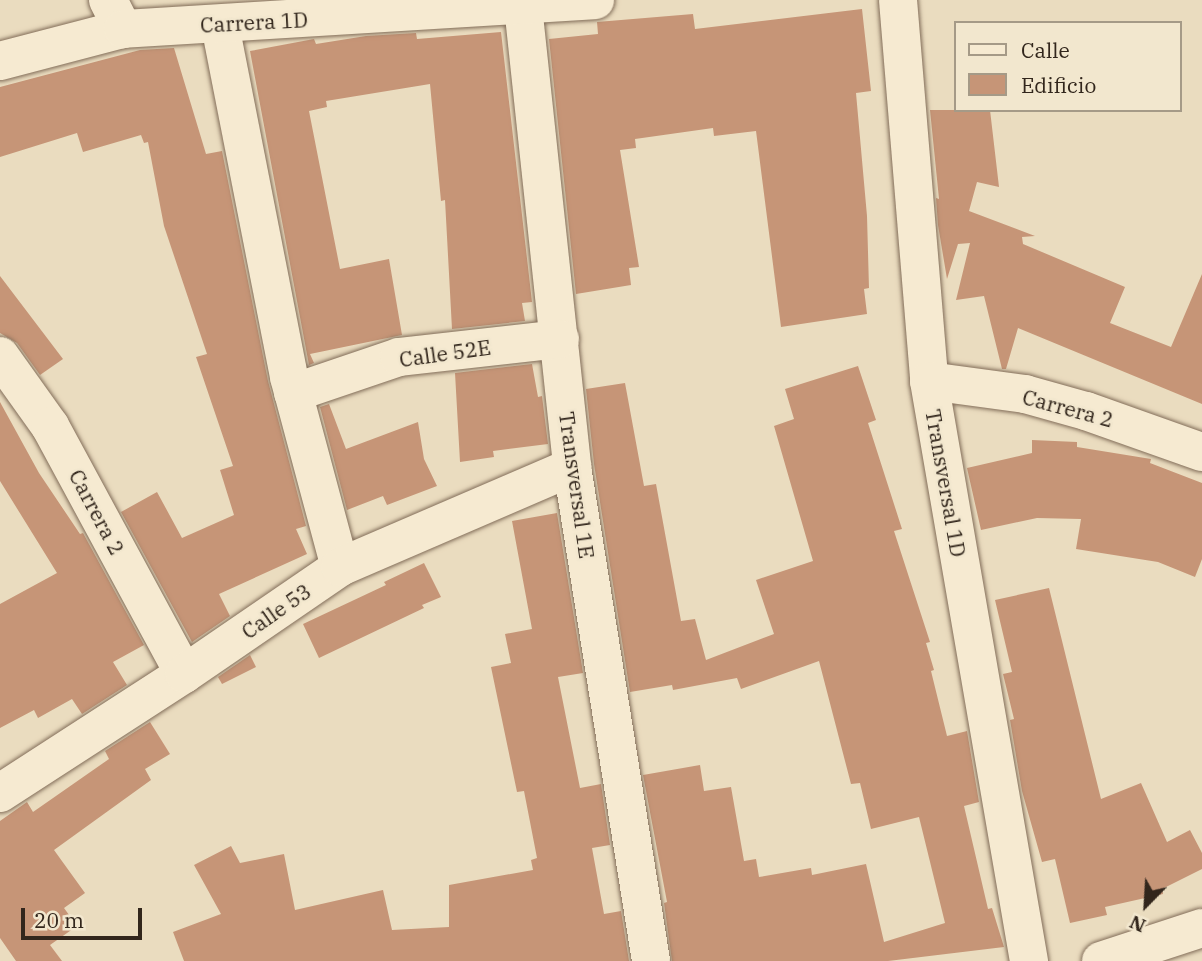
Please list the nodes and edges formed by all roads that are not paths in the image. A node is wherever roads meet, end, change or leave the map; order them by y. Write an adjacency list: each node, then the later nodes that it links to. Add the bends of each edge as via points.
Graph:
1 (898, 0): 8 (street, Transversal 1D)
2 (559, 2): 4 (street, Carrera 1D); 6 (street, Transversal 1E)
3 (115, 14): 4 (street, Carrera 1D); 5 (street, Carrera 1D)
4 (220, 25): 9 (street)
5 (0, 61)
6 (560, 339): 9 (street, Calle 52E, via 399,357); 11 (street, Transversal 1E)
7 (0, 356): 13 (street, Carrera 2, via 50,426)
8 (929, 381): 10 (street, Carrera 2, via 1037,398); 17 (street, Transversal 1D)
9 (293, 393): 12 (street)
10 (1202, 452)
11 (572, 467): 12 (street, Calle 53); 16 (street, Transversal 1E)
12 (340, 567): 13 (street, Calle 53)
13 (184, 674): 14 (street, Calle 53)
14 (0, 793)
15 (1202, 928): 18 (street)
16 (651, 961)
17 (1029, 961)
18 (1101, 961)

